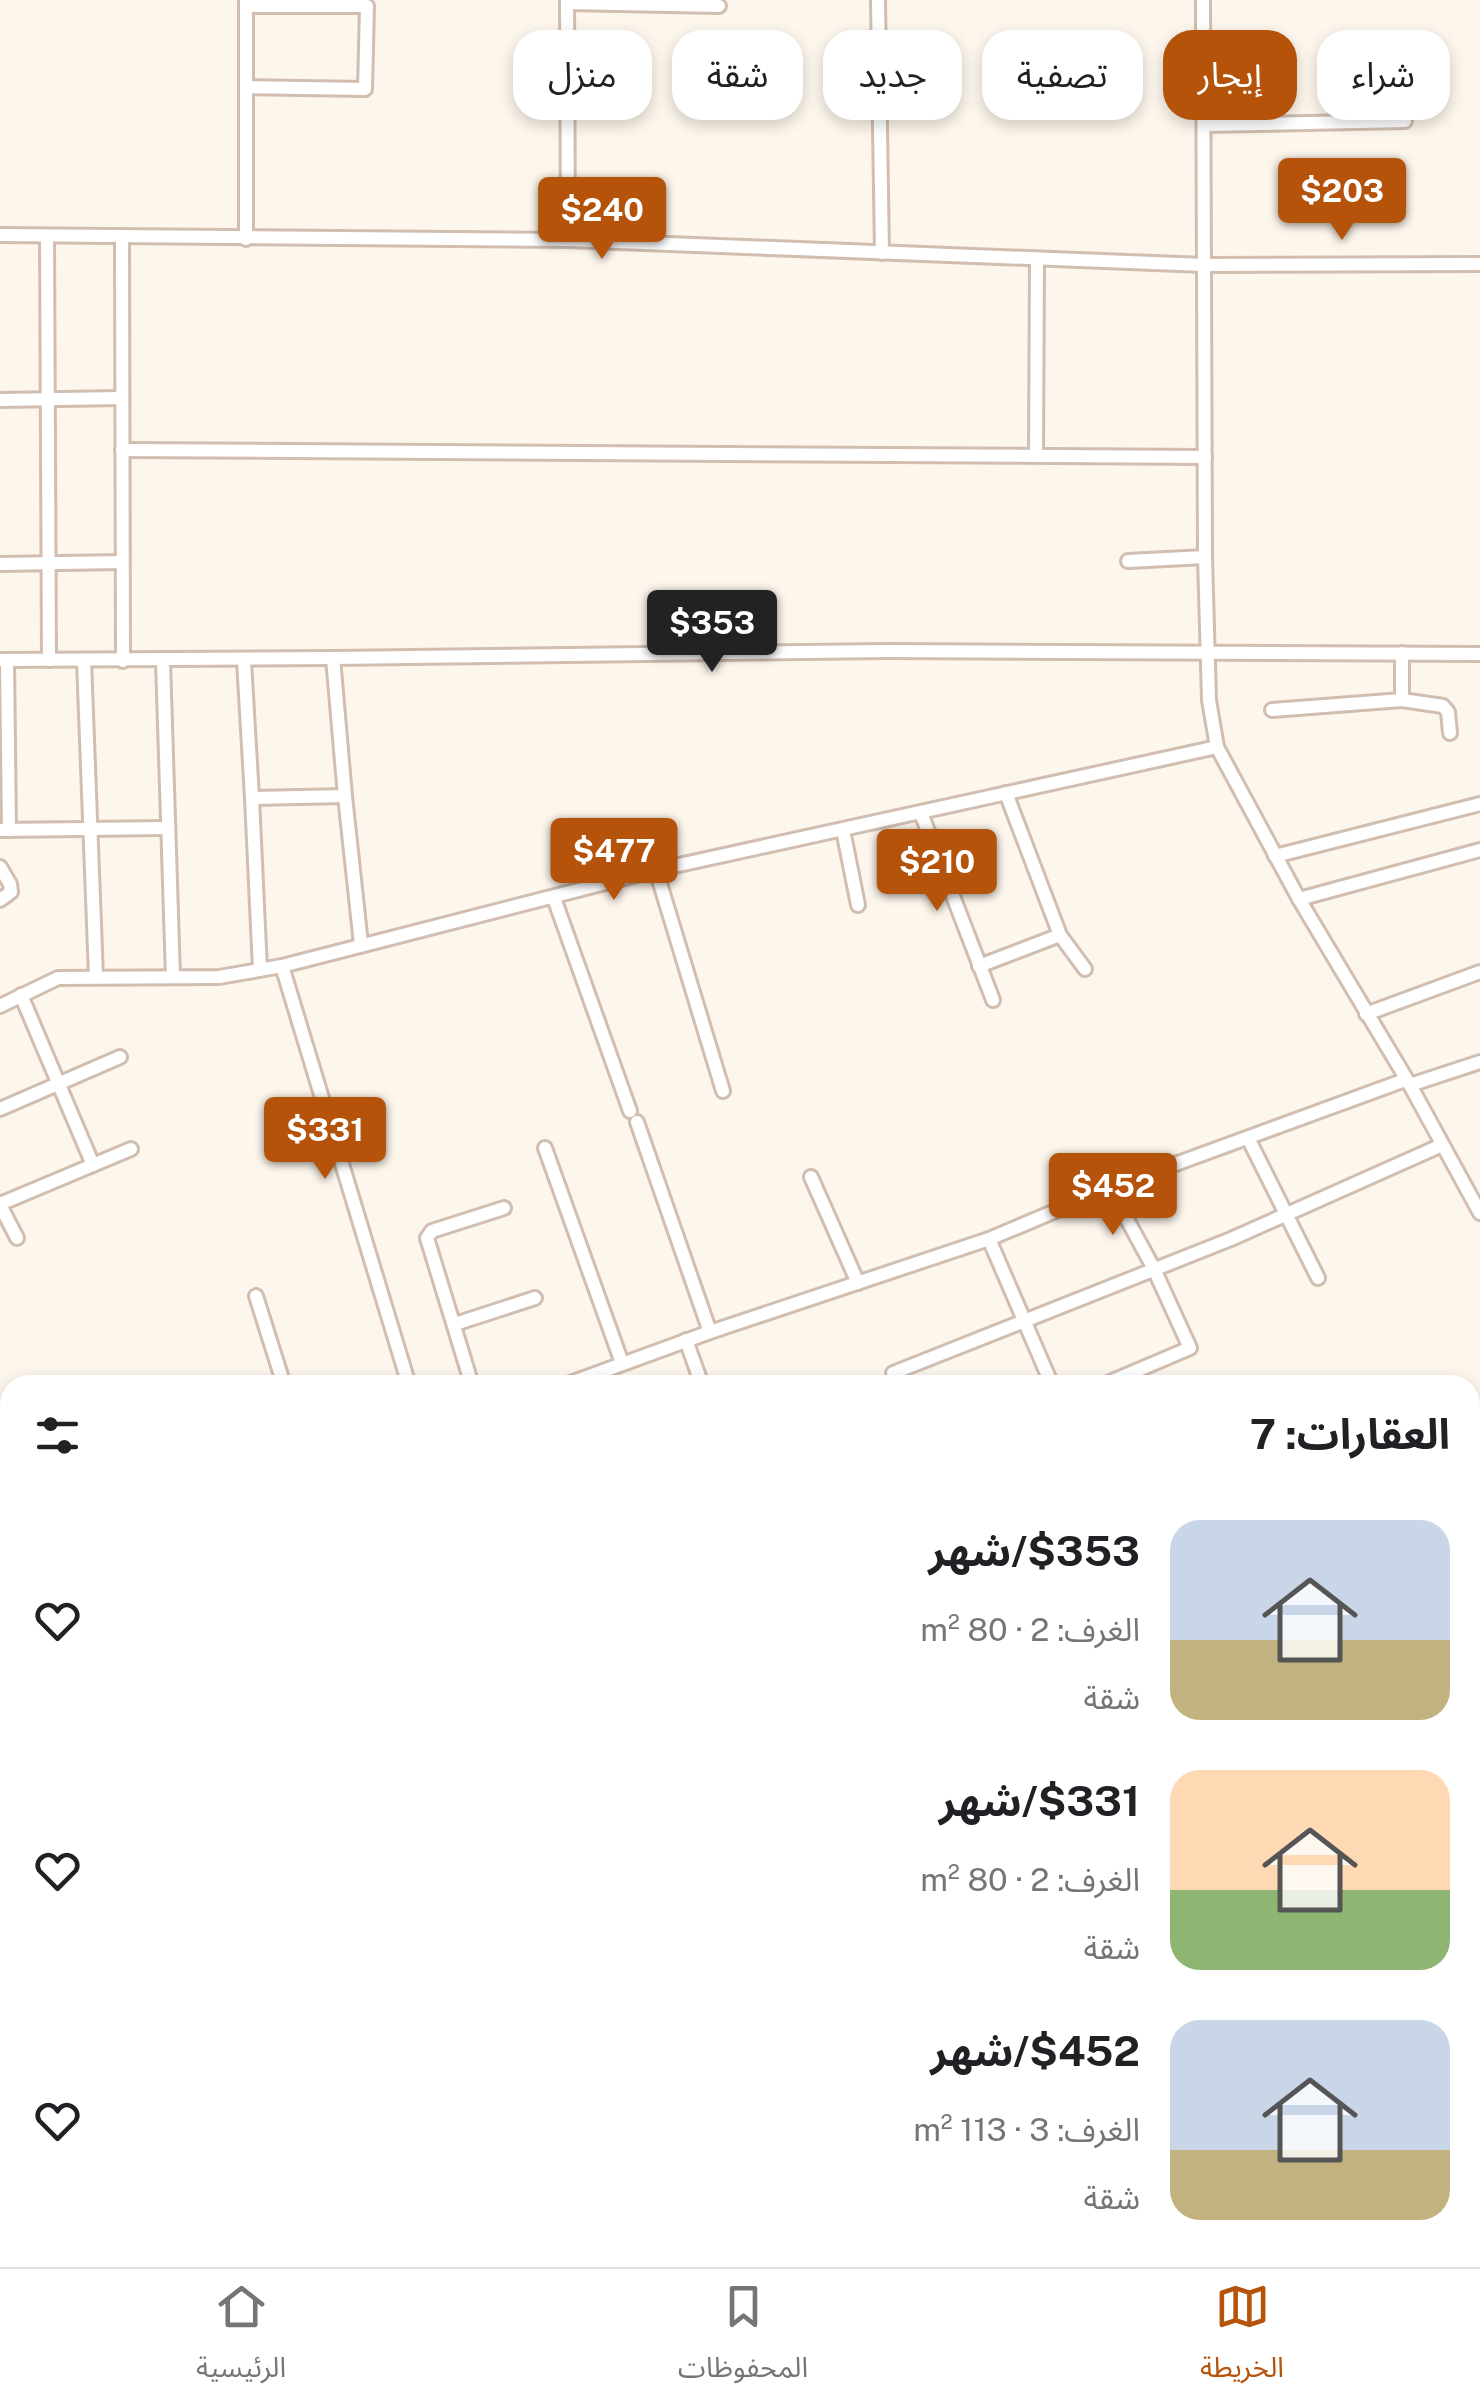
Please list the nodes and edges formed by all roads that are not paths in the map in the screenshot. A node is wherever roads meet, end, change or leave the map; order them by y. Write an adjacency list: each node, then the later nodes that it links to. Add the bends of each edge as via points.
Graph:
1 (878, 0): 14 (street)
2 (1203, 0): 8 (street)
3 (567, 2): 5 (street); 13 (street)
4 (246, 3): 6 (street); 6 (street, via 367,6 365,89)
5 (719, 6)
6 (246, 87): 12 (street)
7 (1405, 121): 8 (street)
8 (1204, 125): 16 (street)
9 (0, 235): 10 (street)
10 (47, 236): 11 (street); 19 (street)
11 (122, 237): 12 (street); 18 (street)
12 (246, 239): 13 (street)
13 (568, 240): 14 (street)
14 (882, 253): 15 (street)
15 (1037, 259): 16 (street); 22 (street)
16 (1204, 264): 17 (street); 23 (street)
17 (1480, 264)
18 (122, 398): 19 (street); 21 (street)
19 (47, 399): 20 (street); 28 (street)
20 (0, 400)
21 (122, 450): 22 (street); 26 (street)
22 (1036, 455): 23 (street)
23 (1205, 456): 24 (street)
24 (1205, 558): 25 (street); 29 (street)
25 (1128, 560)
26 (122, 562): 28 (street); 35 (street)
27 (0, 564): 28 (street)
28 (48, 564): 34 (street)
29 (1209, 652): 30 (street); 32 (street); 42 (street)
30 (1402, 653): 31 (street); 39 (street)
31 (1480, 654)
32 (333, 658): 36 (street); 44 (street)
33 (4, 660): 34 (street); 50 (street)
34 (49, 660): 37 (street)
35 (123, 660): 37 (street); 38 (street)
36 (244, 660): 38 (street); 45 (street)
37 (84, 661): 49 (street)
38 (162, 662): 48 (street)
39 (1402, 700): 40 (street); 41 (street, via 1443,706)
40 (1272, 710)
41 (1450, 733)
42 (1217, 747): 43 (street); 53 (street)
43 (1006, 792): 47 (street); 60 (street)
44 (345, 796): 45 (street); 61 (street)
45 (252, 798): 65 (street)
46 (1480, 804): 53 (street)
47 (922, 813): 51 (street); 63 (street)
48 (168, 828): 49 (street); 68 (street)
49 (91, 829): 50 (street); 67 (street)
50 (5, 830)
51 (843, 830): 55 (street); 59 (street)
52 (1480, 850): 58 (street)
53 (1275, 856): 58 (street)
54 (0, 866): 57 (street, via 10,884)
55 (656, 870): 56 (street); 77 (street)
56 (554, 898): 61 (street); 99 (street)
57 (0, 900)
58 (1299, 900): 72 (street)
59 (858, 905)
60 (1060, 935): 63 (street); 64 (street)
61 (361, 944): 62 (street)
62 (282, 966): 65 (street); 104 (street)
63 (979, 966): 70 (street)
64 (1085, 968)
65 (260, 970): 68 (street)
66 (1480, 972): 72 (street)
67 (96, 977): 68 (street); 69 (street, via 58,978)
68 (173, 977)
69 (20, 995): 71 (street); 75 (street)
70 (993, 1000)
71 (0, 1006)
72 (1366, 1014): 76 (street)
73 (120, 1058): 75 (street)
74 (1480, 1062): 76 (street)
75 (58, 1082): 78 (street); 83 (street)
76 (1408, 1083): 79 (street); 80 (street)
77 (723, 1092)
78 (0, 1109)
79 (1248, 1138): 85 (street); 89 (street)
80 (1442, 1144): 88 (street); 89 (street)
81 (545, 1148): 101 (street)
82 (131, 1149): 83 (street)
83 (93, 1165): 86 (street)
84 (811, 1177): 94 (street)
85 (1110, 1188): 91 (street); 92 (street)
86 (0, 1205): 90 (street)
87 (504, 1208): 98 (street, via 428,1233)
88 (1480, 1212)
89 (1285, 1215): 92 (street); 93 (street)
90 (16, 1238)
91 (989, 1239): 94 (street); 97 (street)
92 (1154, 1269): 97 (street); 109 (street, via 1190,1348)
93 (1318, 1278)
94 (858, 1283): 99 (street)
95 (256, 1296): 103 (street)
96 (534, 1298): 98 (street)
97 (1024, 1321): 102 (street); 108 (street)
98 (455, 1324): 105 (street)
99 (710, 1332): 100 (street)
100 (686, 1340): 101 (street); 107 (street)
101 (622, 1363): 106 (street)
102 (893, 1374)
103 (281, 1375)
104 (406, 1375)
105 (469, 1375)
106 (591, 1375)
107 (698, 1375)
108 (1048, 1375)
109 (1128, 1375)

